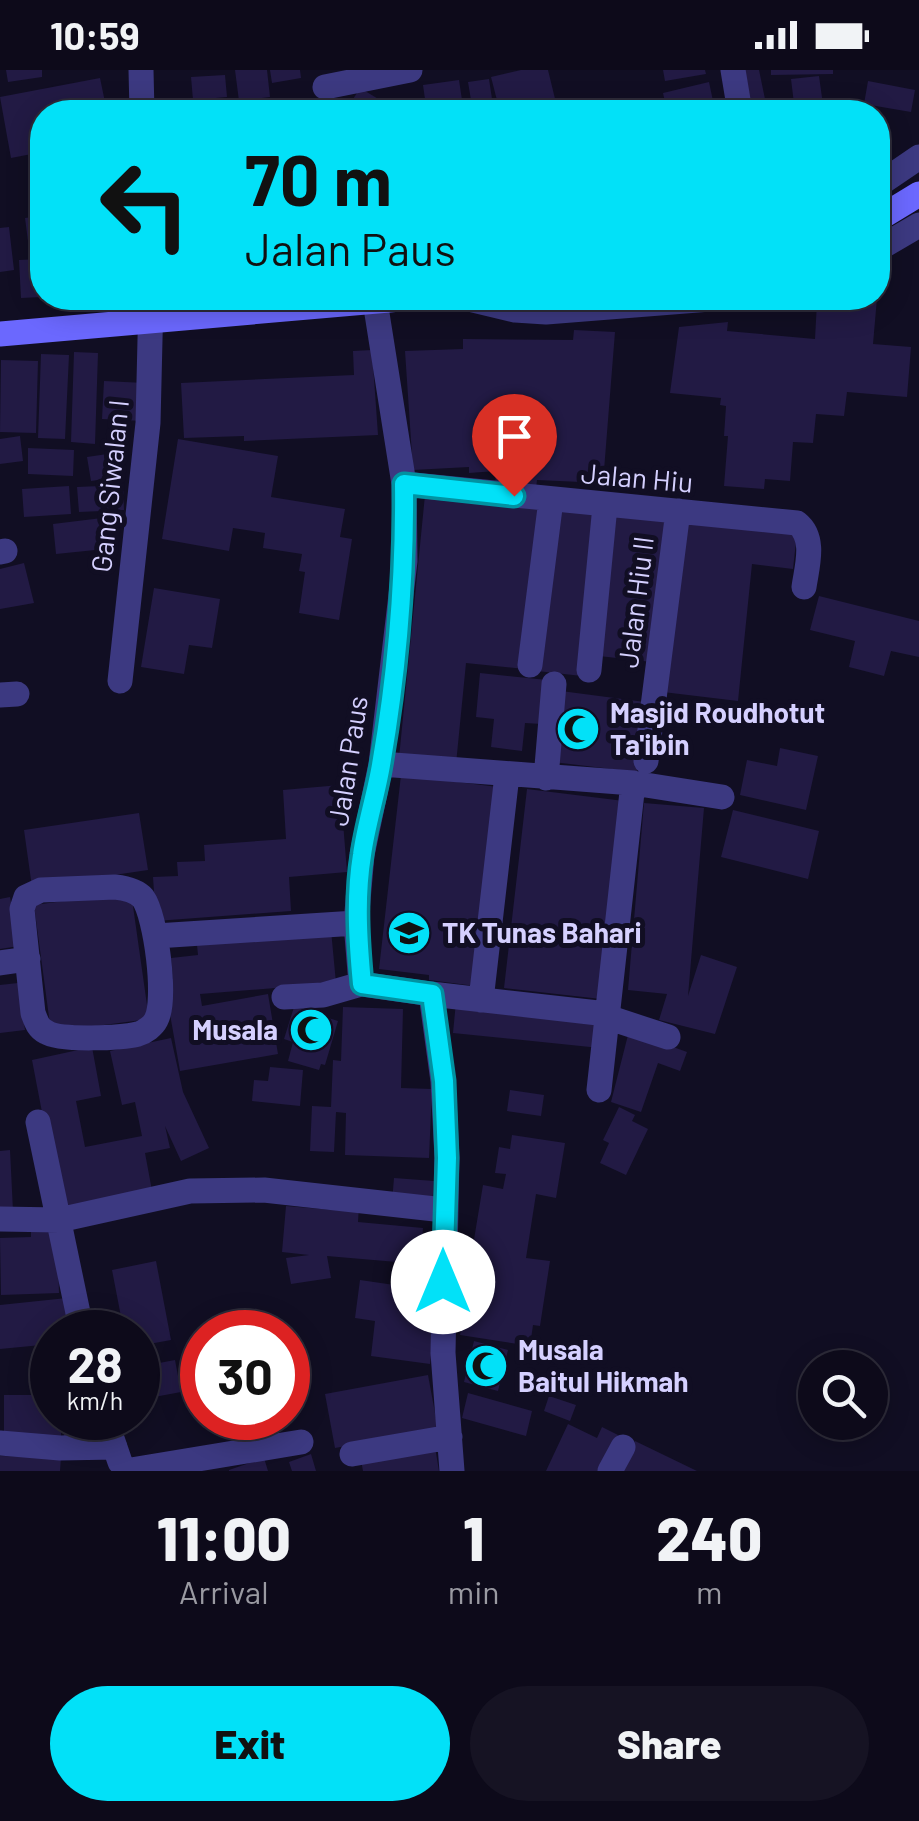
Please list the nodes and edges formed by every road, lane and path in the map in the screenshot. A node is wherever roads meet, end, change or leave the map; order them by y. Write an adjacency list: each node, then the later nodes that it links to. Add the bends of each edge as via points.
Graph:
1 (141, 70): 5 (street)
2 (410, 70): 4 (street)
3 (733, 70): 6 (street)
4 (325, 90)
5 (142, 100)
6 (738, 100)
7 (919, 157): 8 (street)
8 (890, 177)
9 (919, 194): 10 (main road)
10 (890, 211)
11 (919, 226): 12 (street)
12 (890, 242)
13 (146, 310): 18 (main road)
14 (152, 310): 26 (street, Gang Siwalan I, via 148,423)
15 (364, 310): 19 (street, Jalan Paus)
16 (515, 310): 17 (street)
17 (571, 310)
18 (0, 334)
19 (404, 484): 20 (street, Jalan Hiu); 28 (street, Jalan Paus, via 405,561)
20 (550, 500): 21 (street, Jalan Hiu); 24 (street)
21 (605, 506): 22 (street, Jalan Hiu); 25 (street)
22 (678, 511): 23 (street, Jalan Hiu, via 801,525 809,547); 29 (street, Jalan Hiu II)
23 (804, 587)
24 (530, 665)
25 (590, 670)
26 (120, 681)
27 (554, 684): 31 (street)
28 (381, 764): 30 (street); 33 (street, Jalan Paus)
29 (640, 772): 31 (street); 32 (street); 41 (street, Jalan Hiu II)
30 (508, 775): 31 (street); 40 (street)
31 (546, 778)
32 (722, 797)
33 (356, 923): 34 (street); 37 (street, Jalan Paus)
34 (156, 936): 35 (street, via 143,898 130,889 41,890 26,897 22,909); 35 (street, via 160,1004 157,1018 137,1034 64,1038 45,1032 33,1014)
35 (28, 959): 36 (street)
36 (0, 963)
37 (362, 984): 38 (street); 39 (street)
38 (432, 994): 40 (street); 45 (street, via 444,1081)
39 (284, 998)
40 (481, 1000): 41 (street)
41 (607, 1016): 42 (street); 43 (street, Jalan Hiu II)
42 (668, 1037)
43 (599, 1090)
44 (38, 1122): 47 (street)
45 (444, 1210): 47 (street, via 264,1190 190,1191); 49 (street)
46 (0, 1219): 47 (street)
47 (59, 1220): 48 (street)
48 (77, 1310)
49 (450, 1437): 53 (street); 55 (street)
50 (301, 1442): 54 (street)
51 (0, 1443): 54 (street)
52 (623, 1446): 56 (street)
53 (352, 1454)
54 (121, 1463)
55 (452, 1471)
56 (610, 1471)

